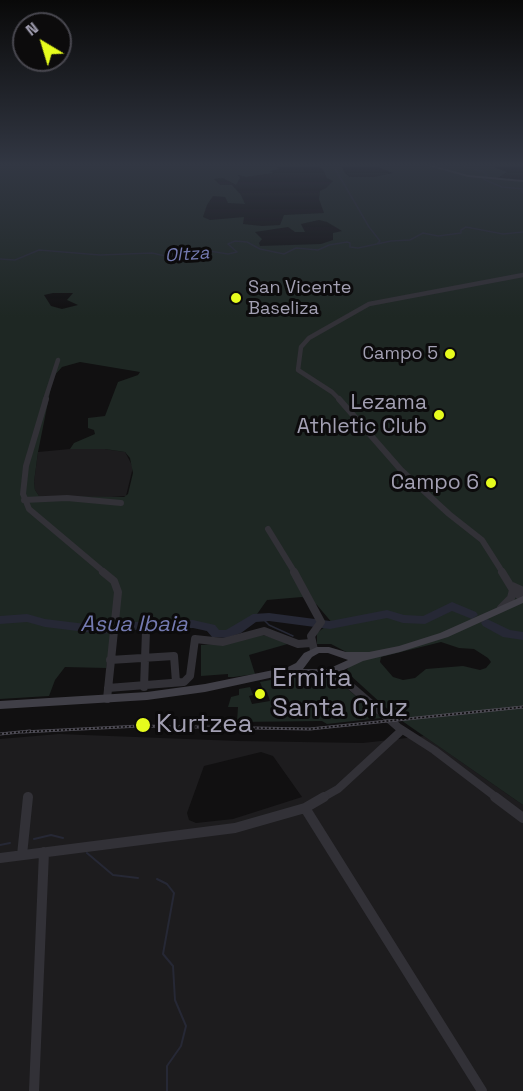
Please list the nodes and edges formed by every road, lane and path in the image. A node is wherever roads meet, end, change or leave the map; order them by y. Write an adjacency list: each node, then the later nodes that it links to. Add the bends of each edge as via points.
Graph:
1 (523, 275): 6 (street, via 369,304 309,338 301,347 298,364 298,370 346,406 401,470 482,540)
2 (58, 360): 3 (street, via 26,466)
3 (24, 500): 4 (street, via 67,498); 10 (street, via 29,509 114,581 118,592)
4 (121, 503)
5 (268, 529): 8 (street, via 311,600 320,624 313,633)
6 (519, 592): 11 (street, via 495,612 432,640)
7 (146, 631): 9 (street)
8 (310, 651): 11 (street, via 329,650); 12 (street, via 307,666); 13 (street, via 300,666); 14 (street, via 264,631 223,642 195,639 190,676 184,682)
9 (145, 658): 10 (street); 14 (street, via 174,656); 15 (street)
10 (110, 660): 16 (street)
11 (336, 666): 12 (street); 18 (street, via 347,683)
12 (314, 672): 13 (street)
13 (277, 674): 16 (street, via 182,692)
14 (176, 682): 15 (street)
15 (144, 686): 16 (street)
16 (108, 693): 17 (street)
17 (0, 705)
18 (402, 730): 20 (street, via 338,789); 21 (street)
19 (28, 797): 23 (street)
20 (305, 808): 22 (street, via 235,828); 26 (street)
21 (523, 818)
22 (44, 852): 23 (street); 25 (street)
23 (22, 855): 24 (street)
24 (0, 858)
25 (34, 1091)
26 (482, 1091)

